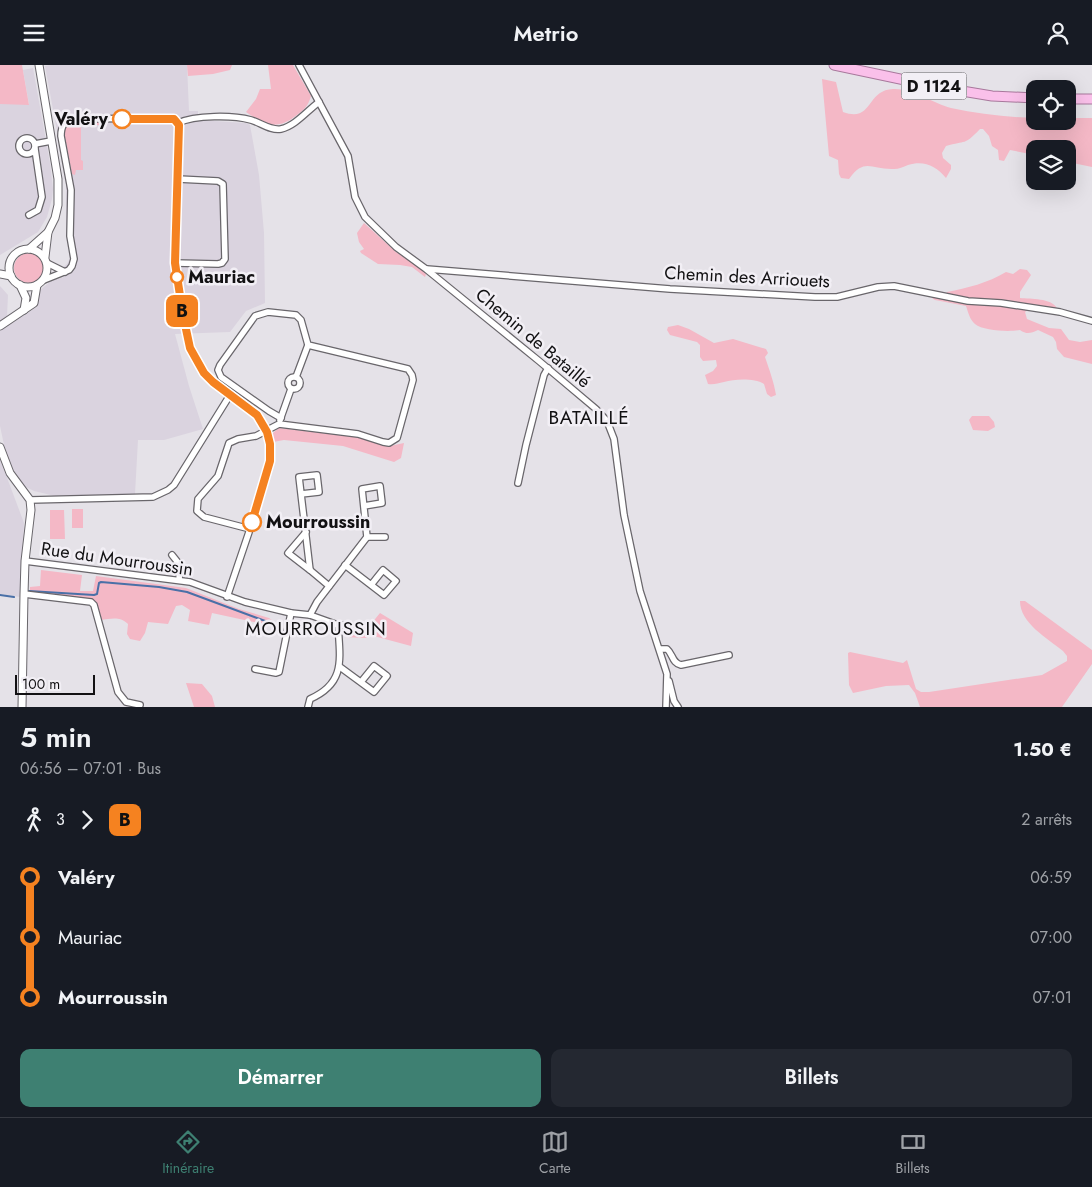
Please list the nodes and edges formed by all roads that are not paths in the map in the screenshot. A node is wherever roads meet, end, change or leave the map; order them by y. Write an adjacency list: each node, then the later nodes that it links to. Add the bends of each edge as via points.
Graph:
1 (39, 65): 9 (street)
2 (299, 65): 7 (street, Chemin de Bataillé)
3 (834, 65): 4 (highway, D 1124, via 938,87)
4 (1026, 98)
5 (1076, 99): 6 (highway)
6 (1092, 99)
7 (319, 102): 8 (street, via 281,129 242,119 200,117); 18 (street, Chemin de Bataillé, via 348,156 355,197 365,217 396,247)
8 (178, 123): 10 (street); 19 (street, via 164,118 68,119 64,122 61,131 71,190 70,236 74,259)
9 (51, 141): 11 (street, via 35,146 42,197 38,211); 12 (street, via 60,195)
10 (178, 179): 16 (street); 16 (street, via 224,184 225,259 218,264)
11 (29, 215)
12 (48, 232): 13 (street); 14 (street)
13 (29, 249): 14 (street); 15 (street, via 19,251)
14 (46, 260): 19 (street); 22 (street)
15 (10, 263): 17 (street); 21 (street)
16 (175, 263): 30 (street, via 190,348 204,373)
17 (0, 265)
18 (426, 269): 26 (street, Chemin des Arriouets, via 815,297 837,297 894,286 968,301 1067,314); 29 (street, Chemin de Bataillé)
19 (65, 272): 22 (street)
20 (0, 274): 21 (street)
21 (11, 276): 23 (street)
22 (44, 280): 24 (street)
23 (20, 285): 24 (street); 25 (street, via 26,298)
24 (37, 285): 25 (street, via 34,303)
25 (24, 310): 27 (street)
26 (1092, 321)
27 (0, 326)
28 (308, 345): 31 (street, via 296,377 288,381 291,389); 31 (street, via 301,320 296,315 264,312 255,316 218,369 221,377); 31 (street, via 408,369 413,379 397,438 389,443 358,434)
29 (548, 368): 34 (street); 59 (street, Chemin de Bataillé, via 603,415 611,429 640,591)
30 (230, 395): 32 (street, via 257,415); 36 (street, via 180,478 168,491 153,497)
31 (280, 421): 32 (street)
32 (267, 432): 38 (street, via 270,461); 38 (street, via 229,443 218,476 196,505 204,517)
33 (0, 447): 36 (street, via 10,473)
34 (518, 483)
35 (301, 494): 35 (street, via 299,477 317,475 319,492); 39 (street)
36 (30, 500): 43 (street)
37 (364, 506): 37 (street, via 362,489 380,486 382,503); 40 (street)
38 (250, 529): 50 (street)
39 (306, 532): 45 (street); 45 (street, via 288,553)
40 (367, 537): 41 (street); 44 (street)
41 (385, 537)
42 (172, 555): 46 (street, via 180,565)
43 (25, 561): 46 (street, Rue du Mourroussin); 49 (street)
44 (346, 565): 47 (street); 48 (street)
45 (310, 570): 48 (street)
46 (179, 580): 50 (street, Rue du Mourroussin)
47 (371, 585): 47 (street, via 384,595 396,581 383,570)
48 (329, 586): 52 (street)
49 (24, 594): 61 (street, via 94,605 118,692 126,702); 62 (street)
50 (227, 597): 51 (street, Rue du Mourroussin)
51 (291, 613): 52 (street, Rue du Mourroussin); 58 (street, via 279,672)
52 (310, 615): 53 (street, Rue du Mourroussin)
53 (338, 625): 54 (street, Rue du Mourroussin); 57 (street)
54 (350, 625)
55 (660, 649): 56 (street, via 667,649 677,665)
56 (729, 655)
57 (340, 667): 60 (street); 63 (street, via 326,691 310,699)
58 (255, 669)
59 (667, 674): 64 (street, Chemin de Bataillé); 65 (street)
60 (361, 682): 60 (street, via 374,692 387,676 374,665)
61 (140, 705)
62 (22, 707)
63 (308, 707)
64 (666, 707)
65 (678, 707)

